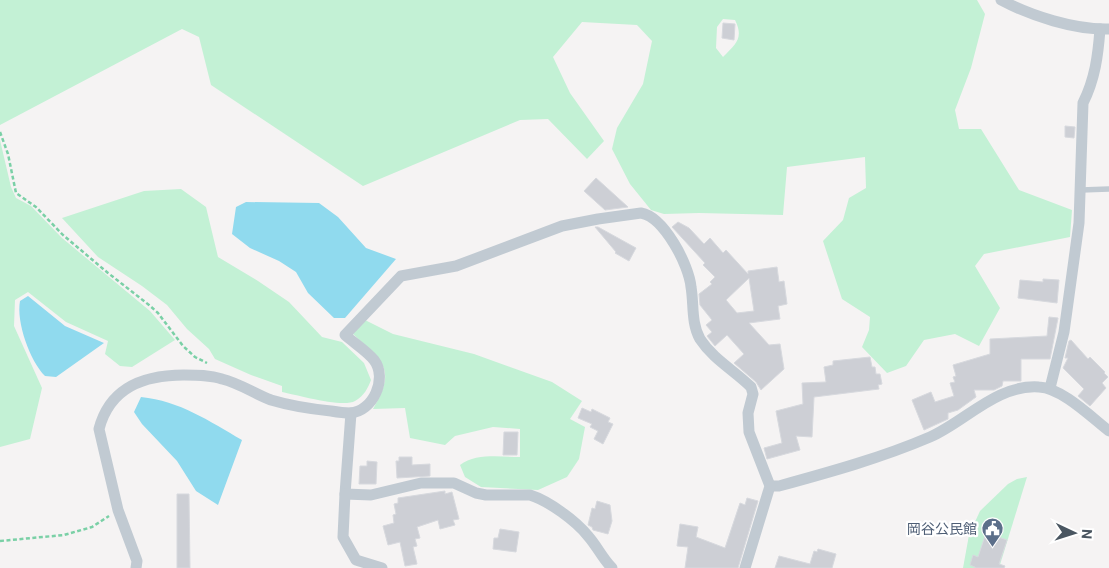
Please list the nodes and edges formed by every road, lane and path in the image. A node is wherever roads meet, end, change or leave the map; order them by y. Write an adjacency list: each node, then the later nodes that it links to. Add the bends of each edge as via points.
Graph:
1 (1002, 0): 2 (street, via 1064,23)
2 (1104, 29): 5 (street, via 1090,89 1083,103)
3 (0, 132): 6 (path, via 16,193 149,304 183,346)
4 (1109, 189): 5 (lane)
5 (1081, 190): 7 (street, via 1064,332)
6 (209, 364)
7 (1050, 388): 9 (street); 10 (street, via 1015,390 965,415 940,432 883,456)
8 (351, 413): 10 (street, via 371,402 380,376 375,361 345,335 401,276 464,264 562,226 648,214 669,236 688,273 700,339 713,355 751,387 749,432); 11 (street); 12 (street, via 303,408 272,400 224,379 205,375 145,379 126,388 114,400 99,429)
9 (1109, 431)
10 (770, 486): 17 (street)
11 (345, 494): 15 (street, via 343,537 356,560); 16 (street, via 371,495 421,484 454,483 486,495 530,495 568,517 589,536)
12 (118, 510): 13 (path, via 92,527 64,535); 14 (street, via 137,562)
13 (0, 541)
14 (136, 568)
15 (382, 568)
16 (612, 568)
17 (744, 568)

